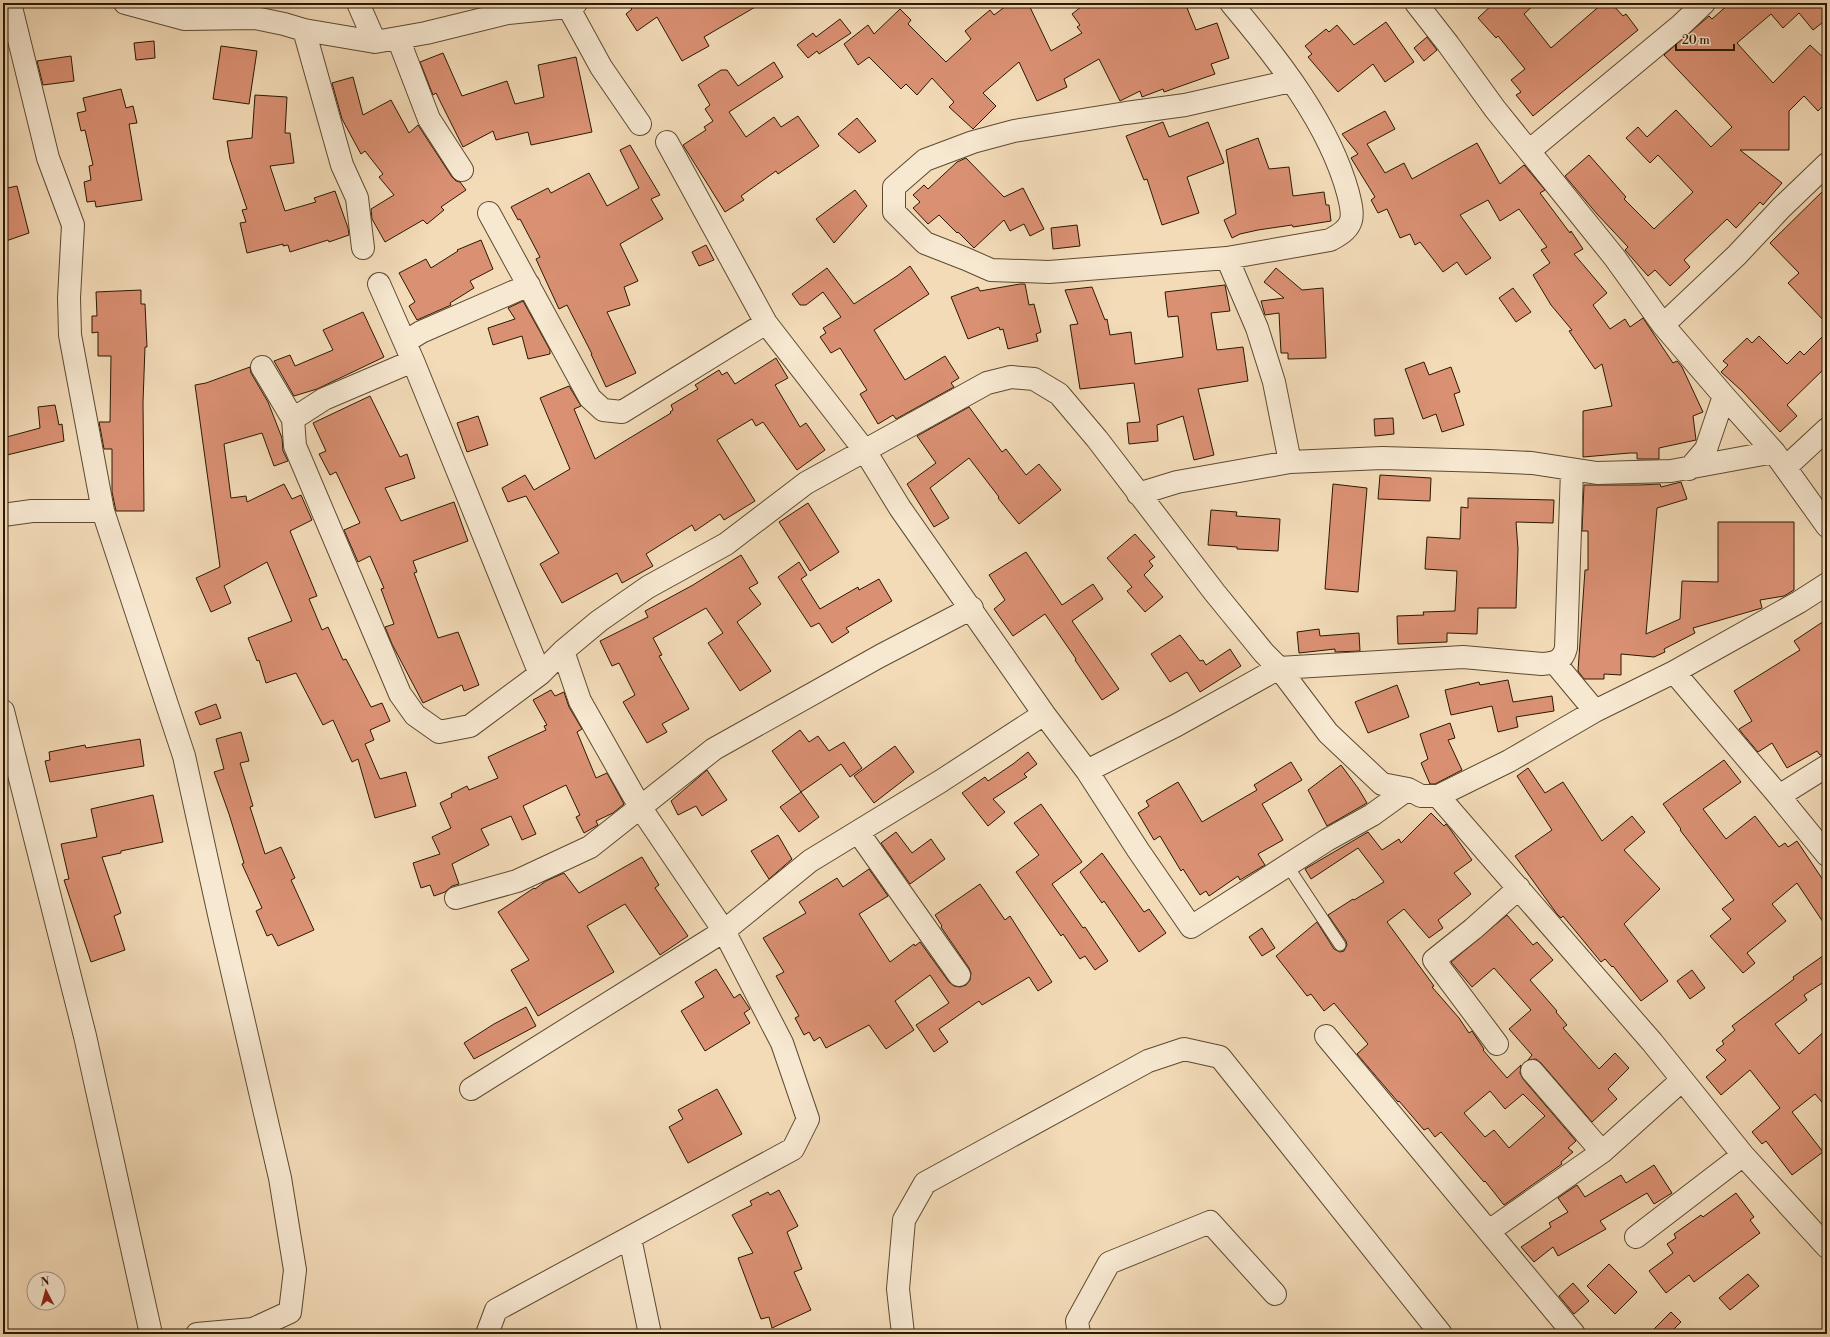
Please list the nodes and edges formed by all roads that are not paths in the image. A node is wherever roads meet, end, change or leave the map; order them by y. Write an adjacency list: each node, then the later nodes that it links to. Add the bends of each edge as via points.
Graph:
1 (10, 3): 35 (street, via 48,158 73,225 69,298 70,335)
2 (125, 3): 8 (street, via 184,19 255,18)
3 (358, 3): 10 (street)
4 (1231, 3): 11 (street, via 1256,32)
5 (1416, 3): 14 (street)
6 (1704, 3): 14 (street)
7 (570, 4): 9 (street, via 508,13); 12 (street, via 601,68)
8 (304, 30): 10 (street); 18 (street, via 342,165 357,198)
9 (398, 38): 10 (street); 16 (street, via 429,119)
10 (375, 42)
11 (1291, 81): 19 (street, via 1322,128 1343,175 1351,204 1351,222 1342,233 1330,240); 19 (street, via 1185,105 1014,131 973,142 925,160 894,187 894,212 925,243 991,270 1049,272)
12 (640, 124)
13 (667, 142): 22 (street)
14 (1529, 151): 23 (street, via 1615,258)
15 (1827, 164): 23 (street)
16 (462, 170)
17 (489, 213): 21 (street)
18 (364, 248)
19 (1227, 258): 31 (street, via 1257,328 1274,382)
20 (379, 284): 24 (street)
21 (529, 285): 22 (street, via 590,398 603,410 622,412); 24 (street, via 421,332)
22 (766, 323): 29 (street)
23 (1663, 325): 26 (street)
24 (409, 351): 27 (street); 44 (street)
25 (262, 367): 27 (street)
26 (1724, 396): 30 (street); 32 (street, via 1706,449)
27 (292, 419): 44 (street, via 298,454 400,694 415,715 439,732 470,726)
28 (1827, 429): 30 (street)
29 (865, 451): 34 (street, via 987,383 1011,377 1034,379 1059,394); 39 (street, via 900,508); 40 (street, via 806,483 726,544 648,587 599,621)
30 (1780, 459): 32 (street); 37 (street)
31 (1290, 462): 33 (street, via 1382,458 1532,463); 34 (street, via 1177,482)
32 (1689, 468): 33 (street, via 1671,471 1596,473)
33 (1572, 470): 41 (street, via 1566,648 1564,656)
34 (1138, 494): 42 (street, via 1220,600)
35 (103, 511): 36 (street, via 32,511); 75 (street, via 184,756 280,1178 295,1270 290,1312 253,1328)
36 (3, 515)
37 (1827, 526)
38 (1827, 584): 43 (street)
39 (972, 608): 47 (street); 53 (street, via 714,749)
40 (563, 651): 44 (street); 53 (street, via 580,701)
41 (1555, 663): 42 (street, via 1463,657); 46 (street)
42 (1279, 668): 49 (street); 50 (street, via 1333,738 1382,784)
43 (1674, 672): 46 (street); 52 (street)
44 (540, 674)
45 (3, 711): 74 (street, via 85,1036)
46 (1595, 711): 51 (street, via 1509,761)
47 (1044, 714): 49 (street); 54 (street)
48 (1827, 766): 52 (street)
49 (1087, 771): 56 (street, via 1191,928)
50 (1408, 789): 51 (street, via 1421,796); 56 (street, via 1372,815)
51 (1438, 796): 57 (street)
52 (1779, 796): 55 (street)
53 (640, 807): 58 (street, via 590,847 517,881); 59 (street)
54 (858, 832): 59 (street, via 810,861); 61 (street)
55 (1827, 855)
56 (1287, 865): 60 (lane)
57 (1519, 888): 63 (street, via 1434,960); 65 (street)
58 (456, 898)
59 (724, 931): 66 (street); 71 (street, via 782,1043 808,1119 793,1149)
60 (1340, 945)
61 (959, 975)
62 (1326, 1036): 69 (street)
63 (1497, 1044)
64 (1532, 1071): 67 (street)
65 (1682, 1080): 67 (street); 68 (street)
66 (471, 1089)
67 (1602, 1152): 69 (street)
68 (1743, 1155): 70 (street); 72 (street)
69 (1489, 1231): 81 (street)
70 (1636, 1237)
71 (630, 1238): 76 (street, via 496,1310); 77 (street)
72 (1827, 1247)
73 (1275, 1294): 79 (street, via 1210,1222 1109,1263 1078,1321)
74 (151, 1334)
75 (197, 1334)
76 (487, 1334)
77 (650, 1334)
78 (903, 1334): 80 (street, via 898,1289 904,1220 925,1183 1148,1061 1184,1049 1220,1058)
79 (1079, 1334)
80 (1441, 1334)
81 (1574, 1334)

